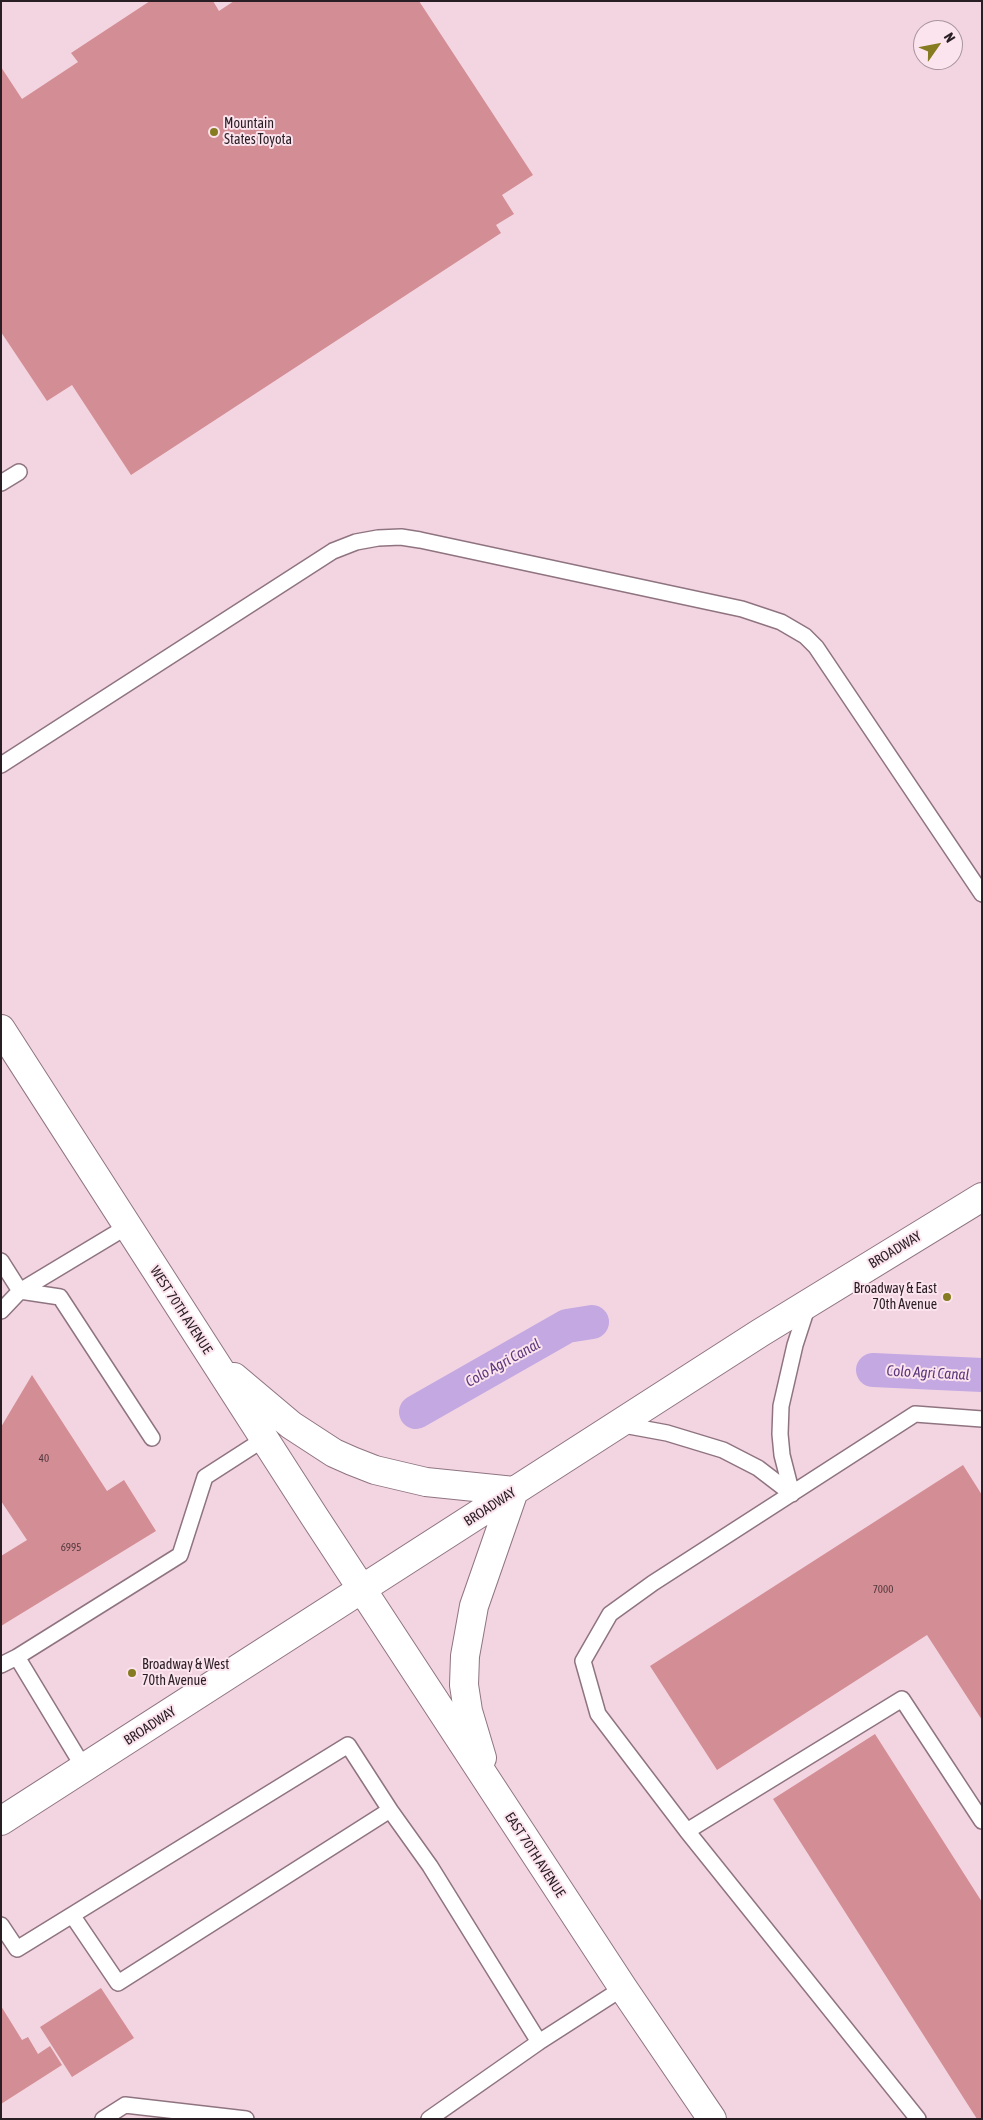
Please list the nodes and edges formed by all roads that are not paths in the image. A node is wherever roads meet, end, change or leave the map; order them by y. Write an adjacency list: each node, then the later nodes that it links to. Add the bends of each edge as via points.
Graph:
1 (19, 472): 2 (lane)
2 (1, 483)
3 (1, 765): 4 (lane, via 332,551 356,542 401,537 742,609 781,622 805,636 816,647)
4 (982, 894)
5 (3, 1034): 7 (main road, WEST 70TH AVENUE)
6 (982, 1197): 10 (main road, BROADWAY)
7 (128, 1226): 9 (lane); 12 (main road, WEST 70TH AVENUE)
8 (1, 1260): 9 (lane)
9 (20, 1290): 11 (lane); 15 (lane, via 60,1297)
10 (808, 1303): 14 (main road, BROADWAY); 18 (lane, via 781,1406 782,1455)
11 (1, 1311)
12 (213, 1359): 16 (main road, WEST 70TH AVENUE); 17 (main road, via 291,1425 352,1461 426,1482)
13 (982, 1419): 18 (lane, via 915,1414)
14 (617, 1424): 17 (main road, BROADWAY); 18 (lane, via 723,1450 758,1468)
15 (152, 1438)
16 (264, 1439): 19 (main road, WEST 70TH AVENUE); 20 (lane, via 205,1477 180,1555)
17 (514, 1491): 19 (main road, BROADWAY); 23 (main road, via 474,1606 465,1656 464,1685 482,1760)
18 (792, 1494): 27 (lane, via 610,1614 583,1661 598,1714)
19 (362, 1590): 22 (main road, BROADWAY); 23 (main road, EAST 70TH AVENUE)
20 (17, 1656): 21 (lane); 22 (lane)
21 (1, 1665)
22 (84, 1768): 25 (main road, BROADWAY)
23 (504, 1807): 30 (main road, EAST 70TH AVENUE)
24 (390, 1810): 28 (lane, via 348,1745); 28 (lane, via 118,1983); 31 (lane, via 430,1866)
25 (1, 1821)
26 (982, 1821): 27 (lane, via 902,1699)
27 (687, 1831): 36 (lane)
28 (72, 1915): 29 (lane, via 17,1949)
29 (3, 1930)
30 (623, 1988): 31 (lane); 35 (main road, EAST 70TH AVENUE)
31 (540, 2042): 34 (lane)
32 (103, 2119): 33 (lane, via 125,2105)
33 (246, 2119)
34 (429, 2119)
35 (712, 2119)
36 (918, 2119)

